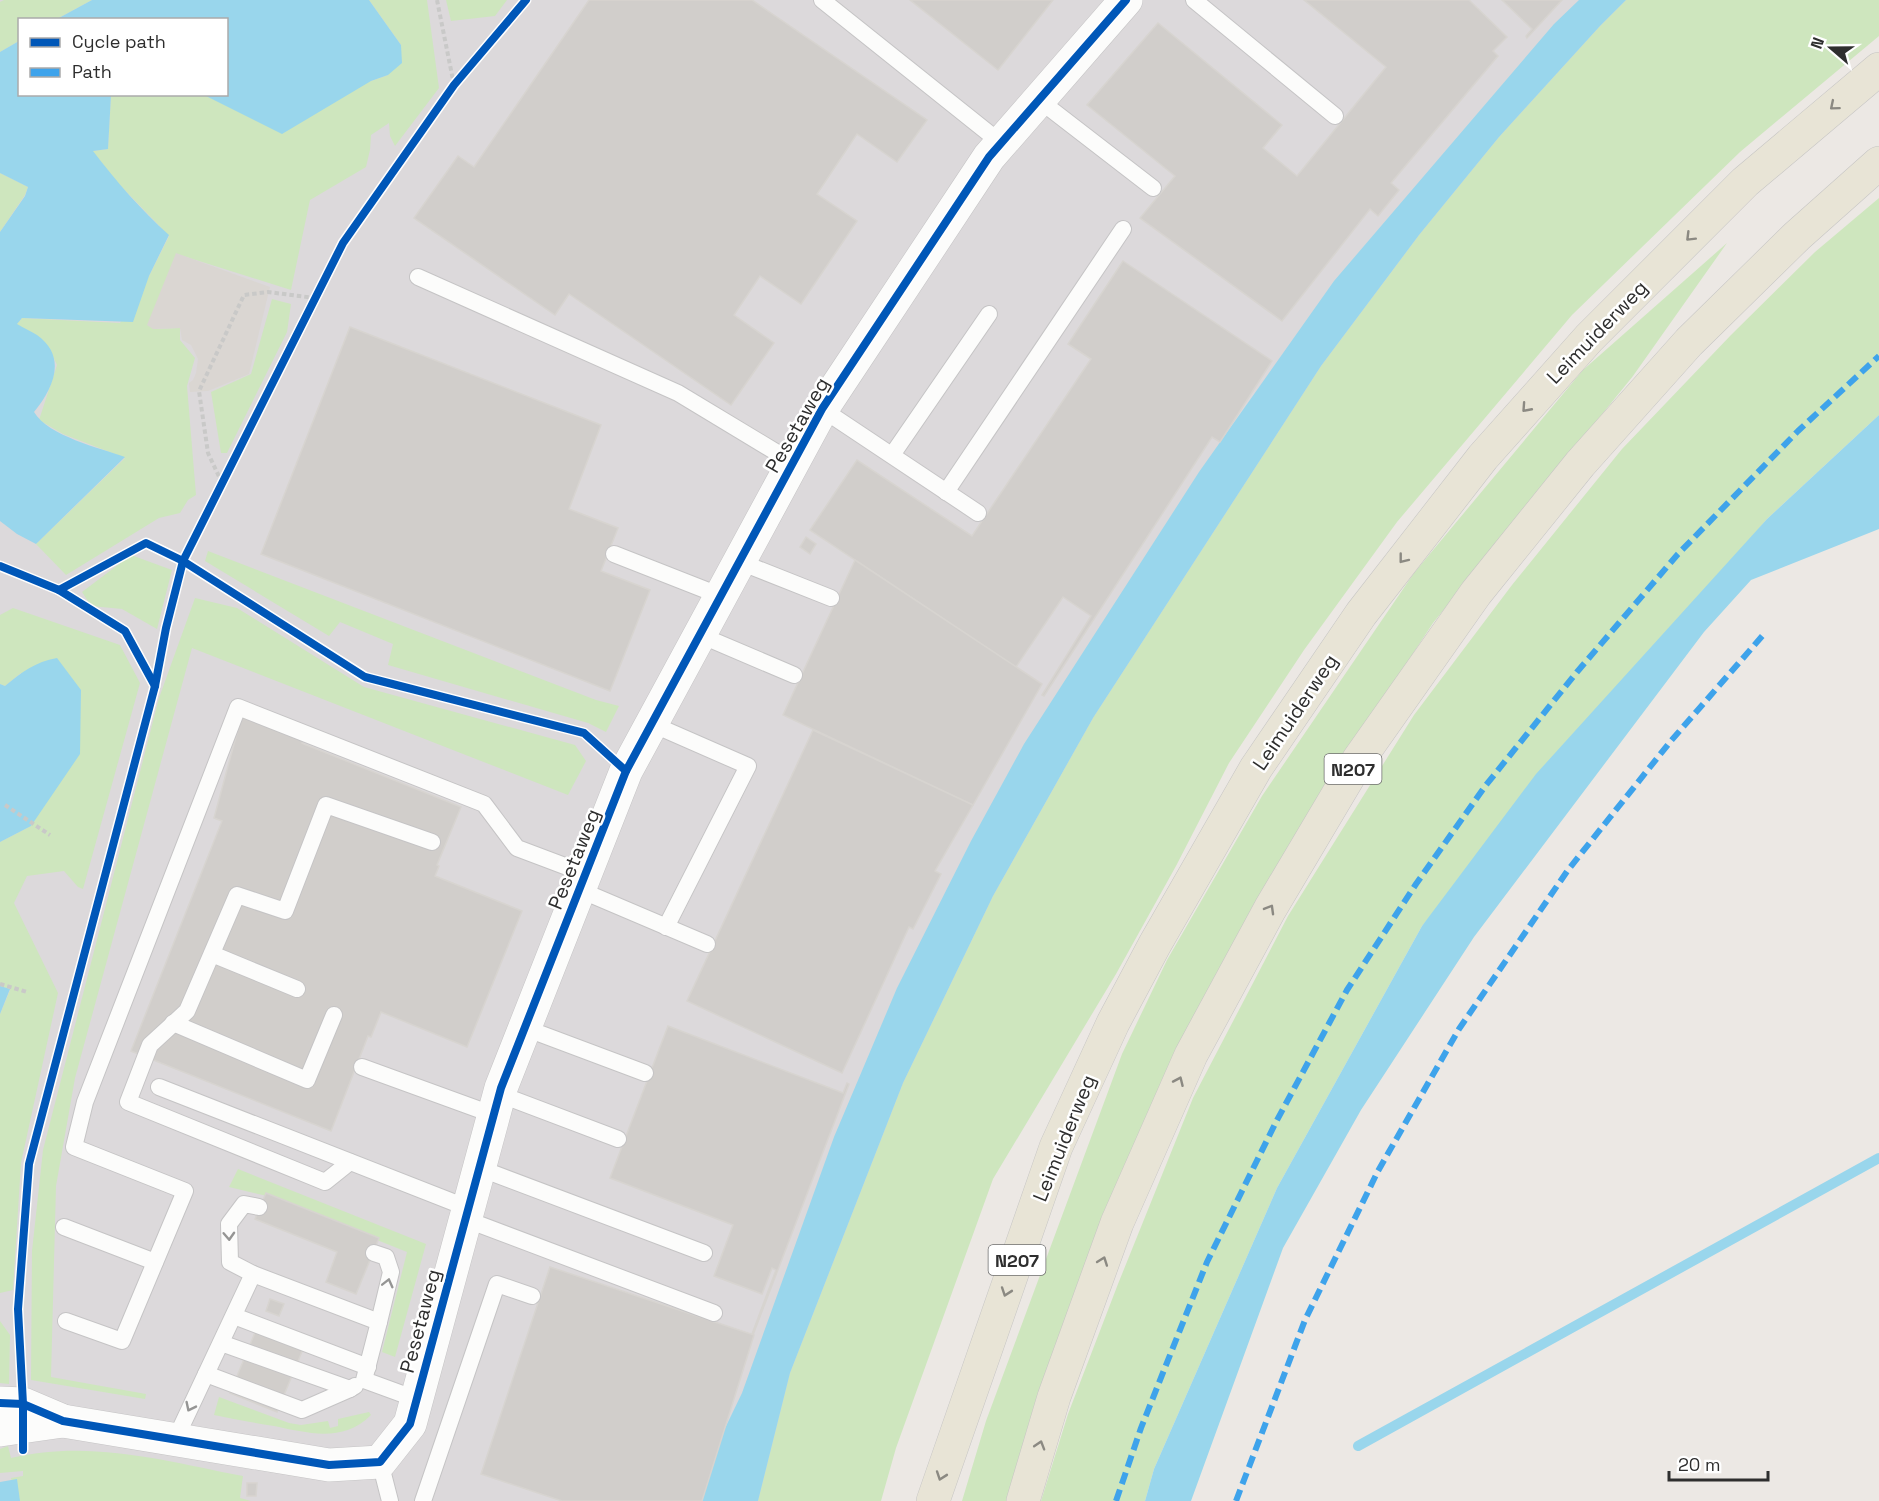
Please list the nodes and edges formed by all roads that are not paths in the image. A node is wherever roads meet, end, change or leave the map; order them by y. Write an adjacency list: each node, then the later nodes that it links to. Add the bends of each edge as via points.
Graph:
1 (822, 0): 7 (lane)
2 (1126, 0): 5 (street, Pesetaweg)
3 (1194, 0): 6 (lane)
4 (1879, 69): 64 (main road, Leimuiderweg / N207, one-way to 64, via 1745,182 1566,363 1483,457 1361,614 1256,768 1113,1023 1056,1147)
5 (1039, 100): 7 (street, Pesetaweg); 9 (lane)
6 (1335, 116)
7 (1001, 143): 13 (street, Pesetaweg)
8 (1879, 163): 65 (main road, N207, one-way to 8, via 1054,1397 1117,1223 1191,1055 1270,909 1359,759 1476,593 1580,464 1689,342 1797,236)
9 (1153, 188)
10 (1123, 229): 16 (lane)
11 (418, 277): 15 (lane, via 678,393)
12 (989, 314): 14 (lane)
13 (822, 409): 14 (lane); 15 (street, Pesetaweg)
14 (892, 455): 16 (lane)
15 (794, 463): 19 (street, Pesetaweg)
16 (946, 492): 17 (lane)
17 (978, 513)
18 (614, 554): 20 (lane)
19 (740, 562): 20 (street, Pesetaweg); 21 (lane)
20 (721, 596): 22 (street, Pesetaweg)
21 (831, 598)
22 (700, 635): 23 (lane); 24 (street, Pesetaweg)
23 (794, 675)
24 (652, 724): 26 (street, Pesetaweg, via 626,771); 27 (lane, via 748,766)
25 (432, 842): 29 (lane, via 326,805 285,911 237,895)
26 (583, 882): 27 (lane); 33 (street, Pesetaweg); 46 (lane, via 517,848 484,804 238,707 85,1102 74,1147 185,1191)
27 (666, 927): 28 (lane)
28 (707, 944)
29 (212, 954): 30 (lane); 32 (lane, via 187,1011)
30 (297, 989)
31 (334, 1015): 32 (lane, via 307,1080)
32 (173, 1023): 39 (lane, via 150,1045 128,1102 325,1182)
33 (525, 1028): 35 (lane); 37 (street, Pesetaweg)
34 (362, 1066): 37 (lane)
35 (645, 1073)
36 (159, 1087): 39 (lane)
37 (496, 1105): 38 (lane); 40 (street, Pesetaweg)
38 (618, 1139)
39 (350, 1162): 42 (lane)
40 (479, 1168): 42 (street, Pesetaweg); 45 (lane)
41 (259, 1207): 47 (lane, one-way to 47, via 244,1204 228,1224 230,1262)
42 (467, 1214): 49 (lane); 56 (street, Pesetaweg)
43 (64, 1227): 46 (lane)
44 (374, 1253): 52 (lane, one-way to 44, via 391,1272 386,1257)
45 (704, 1253)
46 (155, 1262): 51 (lane, via 122,1341)
47 (253, 1274): 50 (lane); 52 (lane)
48 (532, 1296): 63 (lane, via 497,1284)
49 (714, 1313)
50 (234, 1316): 53 (lane); 55 (lane)
51 (66, 1321)
52 (379, 1322): 55 (lane)
53 (221, 1343): 54 (lane); 55 (lane)
54 (206, 1374): 55 (lane, via 302,1410); 60 (lane, one-way to 60)
55 (360, 1379): 56 (lane)
56 (416, 1399): 61 (street, Pesetaweg, via 410,1424)
57 (0, 1402): 58 (street, via 23,1404)
58 (63, 1421): 59 (street); 60 (street)
59 (0, 1430)
60 (175, 1440): 61 (street, via 329,1465)
61 (380, 1462): 62 (lane)
62 (390, 1501)
63 (423, 1501)
64 (933, 1501)
65 (1023, 1501)

